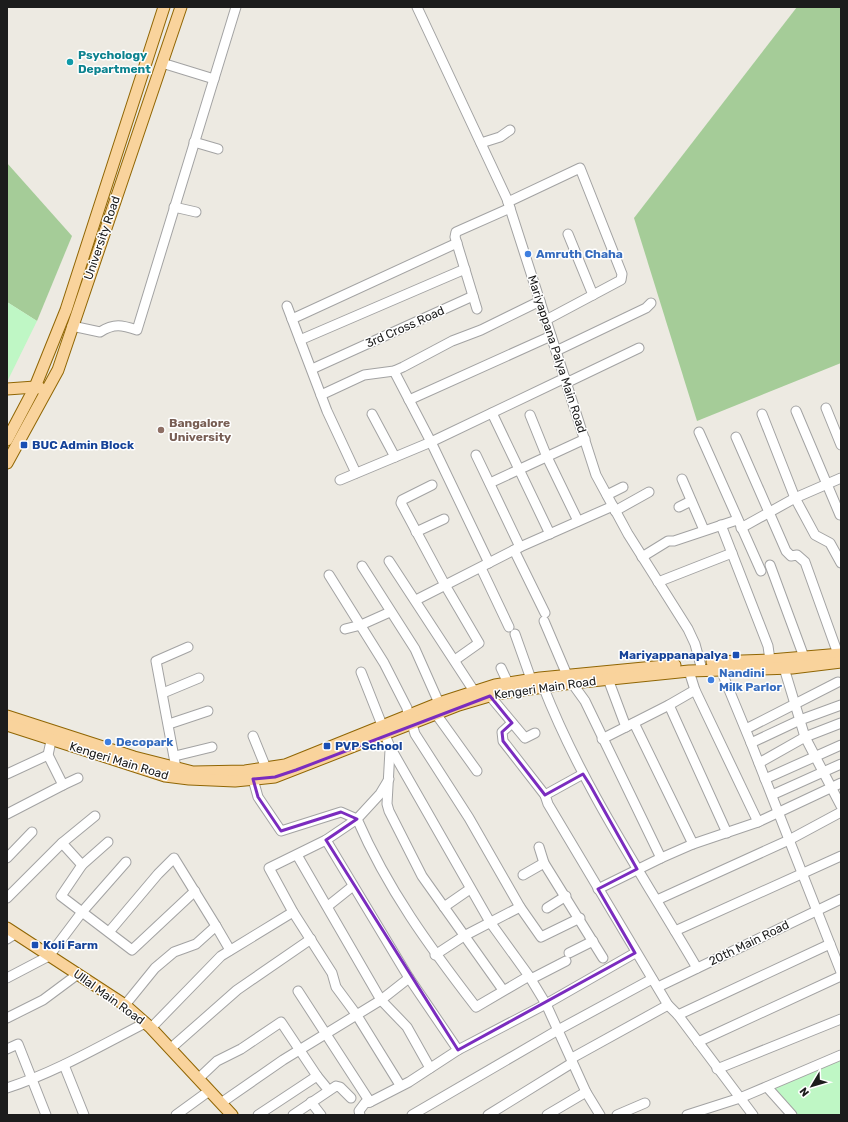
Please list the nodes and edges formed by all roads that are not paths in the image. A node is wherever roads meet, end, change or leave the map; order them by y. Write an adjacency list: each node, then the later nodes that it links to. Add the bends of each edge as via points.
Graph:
1 (164, 7): 33 (main road, University Road, via 66,310)
2 (181, 7): 5 (main road, University Road)
3 (236, 7): 6 (street)
4 (417, 7): 9 (street, Mariyappana Palya Main Road)
5 (162, 63): 6 (street); 25 (main road, University Road)
6 (214, 79): 8 (street)
7 (510, 130): 9 (street, via 500,137)
8 (194, 142): 10 (street); 12 (street)
9 (481, 143): 11 (street, Mariyappana Palya Main Road)
10 (218, 148)
11 (509, 205): 15 (street, via 459,229 456,232); 17 (street, via 580,168 623,277); 19 (street, Mariyappana Palya Main Road)
12 (174, 207): 13 (street); 25 (street, via 137,330 114,325 100,332)
13 (196, 212)
14 (568, 234): 17 (street)
15 (457, 243): 16 (street); 23 (street)
16 (465, 269): 18 (street); 27 (street)
17 (593, 295): 24 (street)
18 (473, 296): 22 (street); 30 (street, 3rd Cross Road)
19 (540, 301): 24 (street, Mariyappana Palya Main Road); 31 (street)
20 (651, 303): 29 (street, via 646,308)
21 (287, 306): 23 (street)
22 (477, 309)
23 (292, 319): 27 (street)
24 (546, 320): 26 (street, Mariyappana Palya Main Road)
25 (72, 326): 35 (main road, University Road, via 58,370)
26 (551, 336): 29 (street, Mariyappana Palya Main Road); 37 (street)
27 (300, 340): 30 (street)
28 (639, 348): 32 (street)
29 (556, 351): 32 (street, Mariyappana Palya Main Road)
30 (312, 369): 36 (street)
31 (394, 371): 36 (street, via 364,375); 37 (street)
32 (566, 380): 40 (street); 47 (street, Mariyappana Palya Main Road)
33 (35, 387): 34 (main road); 35 (main road); 46 (main road, University Road)
34 (7, 389)
35 (48, 390): 53 (main road, University Road)
36 (321, 394): 55 (street)
37 (409, 400): 48 (street)
38 (826, 408): 49 (street)
39 (796, 411): 60 (street)
40 (492, 412): 48 (street); 54 (street)
41 (372, 414): 51 (street)
42 (762, 414): 65 (street)
43 (530, 415): 52 (street)
44 (699, 432): 73 (street)
45 (736, 437): 69 (street)
46 (7, 440)
47 (585, 440): 52 (street); 64 (street, Mariyappana Palya Main Road, via 596,475)
48 (431, 442): 51 (street); 83 (street)
49 (841, 445)
50 (476, 455): 59 (street)
51 (395, 457): 55 (street)
52 (547, 457): 54 (street); 72 (street)
53 (7, 463)
54 (519, 470): 59 (street); 77 (street)
55 (356, 473): 58 (street)
56 (841, 478): 60 (street)
57 (682, 479): 66 (street)
58 (340, 480)
59 (490, 483): 78 (street)
60 (827, 484): 65 (street); 70 (street)
61 (432, 485): 76 (street, via 402,500 401,503)
62 (623, 487): 64 (street)
63 (649, 492): 68 (street)
64 (607, 495): 68 (street, Mariyappana Palya Main Road)
65 (795, 498): 69 (street); 82 (street, via 815,536 830,543)
66 (691, 501): 67 (street); 75 (street)
67 (679, 507)
68 (614, 509): 72 (street); 80 (street, Mariyappana Palya Main Road)
69 (769, 513): 73 (street); 98 (street, via 786,551 791,556 797,555 804,562)
70 (840, 515)
71 (444, 519): 76 (street)
72 (578, 521): 77 (street)
73 (739, 524): 74 (street); 86 (street)
74 (721, 525): 75 (street); 79 (street)
75 (704, 530): 80 (street, via 668,541)
76 (416, 532): 89 (street)
77 (550, 534): 78 (street)
78 (517, 549): 83 (street); 109 (street)
79 (732, 554): 88 (street); 100 (street, via 768,646)
80 (642, 557): 88 (street, Mariyappana Palya Main Road)
81 (389, 560): 90 (street)
82 (841, 563)
83 (485, 565): 89 (street); 93 (street)
84 (770, 565): 97 (street)
85 (362, 566): 91 (street)
86 (761, 571)
87 (329, 575): 92 (street)
88 (658, 582): 102 (street, Mariyappana Palya Main Road, via 688,629)
89 (445, 585): 90 (street); 99 (street, via 479,643)
90 (416, 600): 99 (street)
91 (390, 612): 92 (street); 121 (street, via 415,649)
92 (361, 625): 94 (street); 124 (street, via 384,663 407,708)
93 (509, 627)
94 (345, 629)
95 (515, 634): 108 (street)
96 (188, 647): 116 (street, via 156,661)
97 (804, 657): 98 (main road, Kengeri Main Road); 100 (main road, Kengeri Main Road)
98 (840, 657): 104 (main road, Kengeri Main Road)
99 (455, 660): 115 (street)
100 (770, 660): 101 (main road, Kengeri Main Road)
101 (720, 665): 102 (main road, Kengeri Main Road); 104 (main road, Kengeri Main Road); 131 (street)
102 (702, 667): 105 (main road, Kengeri Main Road); 109 (main road, Kengeri Main Road)
103 (501, 668): 112 (street)
104 (784, 668): 118 (street)
105 (689, 671): 110 (main road, Kengeri Main Road); 114 (street)
106 (360, 672): 132 (street)
107 (199, 678): 116 (street)
108 (531, 679): 109 (main road, Kengeri Main Road); 112 (main road, Kengeri Main Road)
109 (570, 679): 110 (main road, Kengeri Main Road); 113 (main road, Kengeri Main Road); 136 (street)
110 (608, 679): 130 (street)
111 (838, 682): 118 (street)
112 (508, 683): 115 (main road, Kengeri Main Road)
113 (544, 686): 117 (main road, Kengeri Main Road); 152 (street, via 554,715)
114 (695, 690): 119 (street); 168 (street)
115 (474, 691): 121 (main road, Kengeri Main Road)
116 (163, 693): 128 (street)
117 (490, 696): 121 (main road, Kengeri Main Road); 126 (street)
118 (795, 704): 125 (street); 131 (street)
119 (669, 705): 130 (street); 170 (street)
120 (841, 705): 125 (street)
121 (438, 709): 124 (main road, Kengeri Main Road); 149 (street)
122 (208, 711): 128 (street)
123 (7, 716): 147 (main road, Kengeri Main Road)
124 (410, 720): 132 (main road, Kengeri Main Road); 197 (street, via 415,734 469,818)
125 (800, 720): 135 (street); 138 (street)
126 (512, 723): 133 (street, via 525,738); 161 (street, via 502,732 503,742)
127 (841, 723): 135 (street)
128 (169, 724): 143 (street)
129 (7, 725): 137 (main road, Kengeri Main Road)
130 (630, 725): 136 (street); 175 (street)
131 (746, 729): 138 (street)
132 (384, 730): 141 (street); 148 (main road, Kengeri Main Road, via 285,765); 154 (main road, Kengeri Main Road, via 289,773 275,778)
133 (535, 733)
134 (253, 736): 148 (street)
135 (805, 737): 144 (street); 145 (street)
136 (602, 739): 180 (street)
137 (51, 741): 142 (street); 154 (main road, Kengeri Main Road, via 165,776 189,779)
138 (751, 743): 145 (street)
139 (841, 745): 144 (street)
140 (212, 747): 143 (street)
141 (390, 748): 156 (street); 188 (street)
142 (48, 755): 151 (street); 158 (street)
143 (174, 756): 147 (street)
144 (816, 757): 150 (street); 155 (street)
145 (759, 763): 155 (street)
146 (841, 764): 150 (street)
147 (176, 768): 148 (main road, Kengeri Main Road, via 193,772)
148 (266, 768)
149 (477, 771)
150 (824, 772): 159 (street); 160 (street)
151 (7, 774)
152 (584, 774): 161 (street); 184 (street)
153 (78, 778): 158 (street)
154 (253, 779): 167 (street, via 258,797 281,831 341,812)
155 (765, 779): 160 (street)
156 (389, 780): 167 (street); 196 (street, via 389,811 422,876)
157 (841, 783): 159 (street)
158 (63, 785): 165 (street)
159 (832, 787): 162 (street); 163 (street)
160 (772, 795): 163 (street)
161 (545, 796): 189 (street, via 550,809)
162 (841, 806)
163 (778, 812): 168 (street); 172 (street)
164 (841, 812): 172 (street)
165 (7, 814)
166 (95, 816): 173 (street)
167 (357, 819): 171 (street); 214 (street, via 386,878 416,928)
168 (758, 822): 170 (street)
169 (32, 832): 179 (street)
170 (727, 833): 175 (street)
171 (326, 840): 177 (street); 187 (street)
172 (789, 840): 185 (street); 194 (street)
173 (62, 842): 183 (street); 192 (street)
174 (108, 842): 183 (street)
175 (693, 844): 180 (street)
176 (539, 847): 182 (street)
177 (297, 855): 195 (street); 201 (street, via 269,868)
178 (841, 856): 185 (street)
179 (7, 858)
180 (661, 858): 184 (street)
181 (126, 862): 200 (street)
182 (544, 863): 186 (street); 191 (street)
183 (82, 865): 200 (street, via 61,896)
184 (637, 869): 189 (street); 194 (street)
185 (803, 874): 199 (street); 205 (street)
186 (523, 875)
187 (353, 886): 195 (street); 223 (street)
188 (470, 889): 196 (street); 203 (street)
189 (598, 889): 213 (street)
190 (195, 891): 204 (street); 206 (street, via 132,950); 206 (street, via 174,858)
191 (566, 896): 198 (street); 202 (street)
192 (7, 898)
193 (841, 899): 199 (street, 20th Main Road)
194 (656, 900): 205 (street)
195 (328, 906): 227 (street)
196 (444, 907): 208 (street)
197 (520, 907): 202 (street, via 541,937); 203 (street)
198 (548, 908)
199 (817, 910): 211 (street); 217 (street, 20th Main Road)
200 (82, 912): 206 (street); 215 (street)
201 (293, 912): 209 (street); 212 (street)
202 (580, 918): 210 (street)
203 (490, 922): 208 (street); 221 (street)
204 (216, 926): 212 (street); 229 (street, via 196,944 174,952 155,968)
205 (675, 931): 217 (street)
206 (109, 932)
207 (10, 934): 215 (main road, Ullal Main Road)
208 (464, 936): 214 (street); 225 (street)
209 (311, 939): 231 (street, via 332,973 336,987); 240 (street, via 237,990)
210 (593, 941): 216 (street); 221 (street)
211 (830, 944): 218 (street); 232 (street)
212 (230, 950): 235 (street)
213 (635, 953): 224 (street); 228 (street)
214 (436, 955): 225 (street, via 476,1007)
215 (49, 956): 219 (main road, Ullal Main Road); 222 (street)
216 (603, 958)
217 (697, 968): 224 (street, 20th Main Road)
218 (841, 972)
219 (78, 974): 229 (main road, Ullal Main Road); 233 (street, via 43,1000)
220 (841, 976): 238 (street)
221 (530, 977): 225 (street); 228 (street)
222 (7, 978)
223 (409, 978): 227 (street); 242 (street)
224 (655, 983): 230 (street); 236 (street, 20th Main Road)
225 (503, 990)
226 (298, 991): 237 (street)
227 (382, 1000): 231 (street); 246 (street, via 407,1027)
228 (546, 1004): 236 (street); 242 (street)
229 (125, 1005): 235 (main road, Ullal Main Road)
230 (668, 1005): 232 (street); 244 (street)
231 (356, 1014): 237 (street); 251 (street)
232 (678, 1015): 238 (street)
233 (7, 1018)
234 (841, 1019): 247 (street)
235 (148, 1025): 240 (main road, Ullal Main Road); 245 (street)
236 (558, 1030): 244 (street); 271 (street, 20th Main Road)
237 (326, 1034): 241 (street); 260 (street)
238 (698, 1042): 247 (street)
239 (7, 1049): 250 (street, via 18,1044)
240 (170, 1049): 249 (main road, Ullal Main Road)
241 (300, 1050): 248 (street); 249 (street, via 281,1022 241,1050 217,1062); 261 (street)
242 (458, 1050): 246 (street)
243 (841, 1055): 252 (street)
244 (572, 1058): 256 (street); 272 (street, via 572,1062)
245 (64, 1065): 250 (street); 264 (street)
246 (430, 1068): 251 (street)
247 (718, 1069): 258 (street)
248 (317, 1076): 254 (street); 267 (street)
249 (198, 1079): 255 (main road, Ullal Main Road)
250 (32, 1080): 253 (street); 263 (street)
251 (400, 1085): 260 (street)
252 (767, 1087): 258 (street); 278 (street)
253 (7, 1088)
254 (326, 1088)
255 (209, 1091): 261 (main road, Ullal Main Road); 265 (street)
256 (586, 1092): 273 (street); 274 (street)
257 (351, 1098): 259 (street, via 336,1086)
258 (740, 1098): 276 (street); 277 (street)
259 (312, 1102): 268 (street); 269 (street)
260 (370, 1102): 270 (street, via 365,1103 359,1111)
261 (221, 1103): 266 (main road, Ullal Main Road)
262 (645, 1103): 275 (street)
263 (46, 1115)
264 (84, 1115)
265 (176, 1115)
266 (232, 1115)
267 (258, 1115)
268 (292, 1115)
269 (321, 1115)
270 (360, 1115)
271 (412, 1115)
272 (489, 1115)
273 (549, 1115)
274 (600, 1115)
275 (617, 1115)
276 (688, 1115)
277 (753, 1115)
278 (792, 1115)

